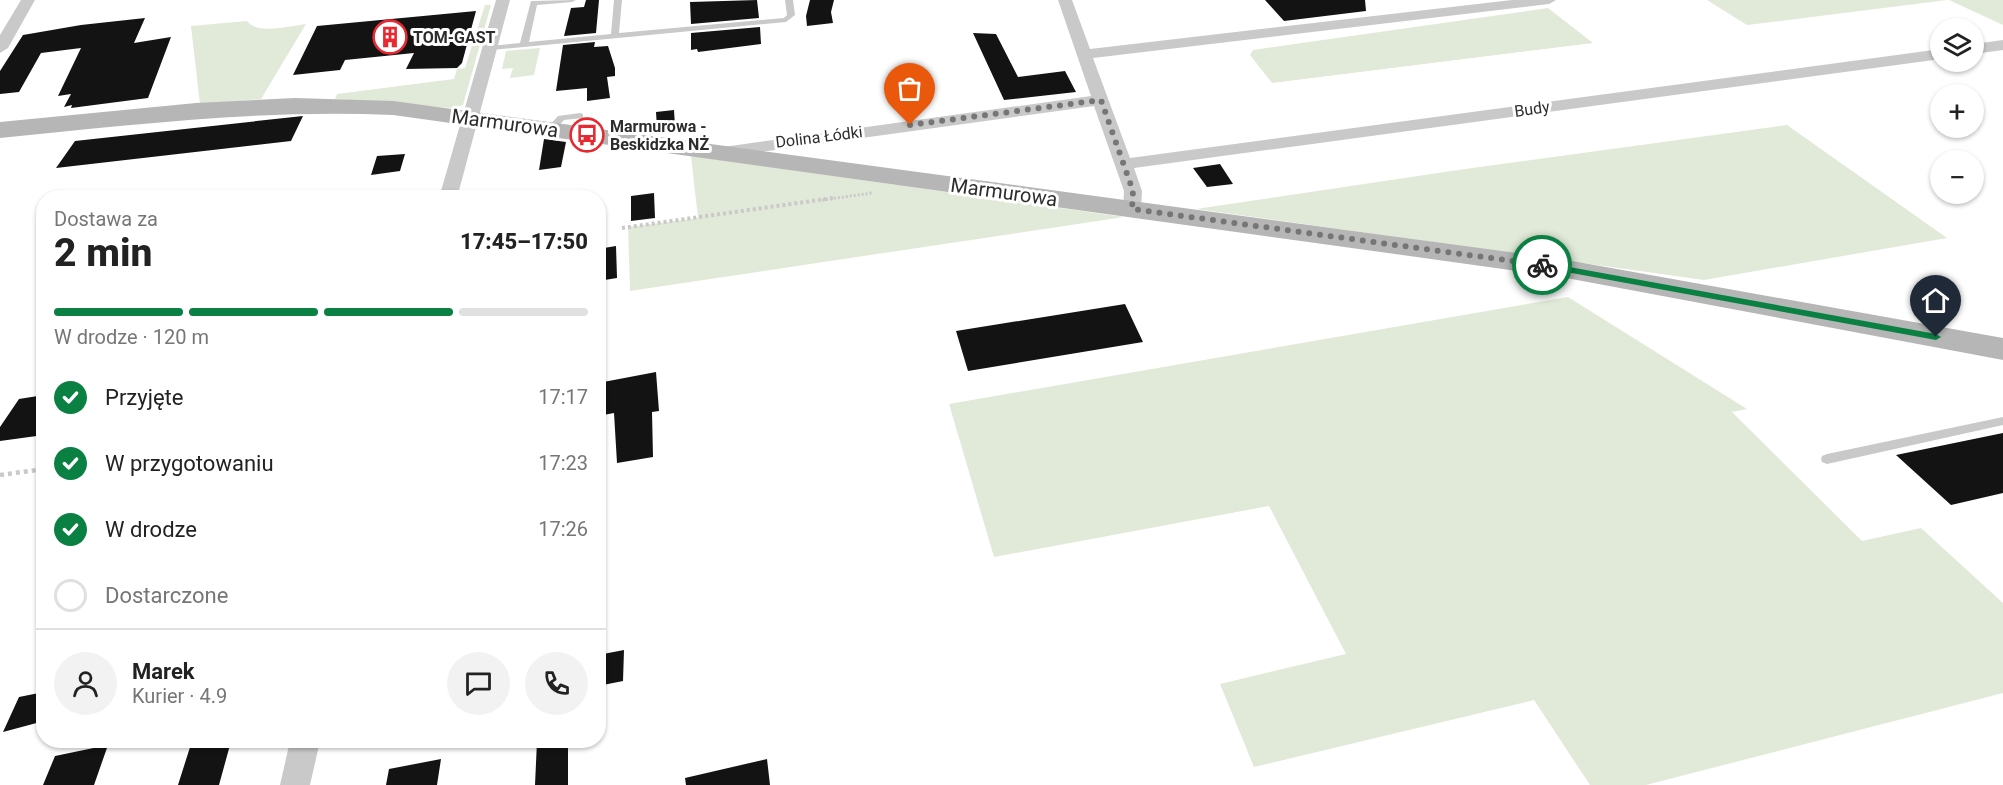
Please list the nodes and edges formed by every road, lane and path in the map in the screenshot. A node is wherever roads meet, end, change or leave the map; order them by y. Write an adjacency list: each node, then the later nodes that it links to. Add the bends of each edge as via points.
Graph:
1 (28, 0): 12 (street)
2 (503, 0): 13 (street)
3 (572, 0): 8 (lane)
4 (618, 0): 9 (lane)
5 (789, 0): 9 (lane, via 791,15 786,20)
6 (1065, 0): 15 (street)
7 (1549, 0): 15 (street)
8 (534, 2): 10 (lane)
9 (615, 36): 10 (lane)
10 (524, 45): 13 (lane)
11 (2003, 45): 14 (street)
12 (0, 48)
13 (491, 48): 19 (street)
14 (1984, 48)
15 (1084, 54): 17 (street)
16 (1930, 55): 23 (street, Budy)
17 (1101, 100): 22 (street, Dolina Łódki); 23 (street)
18 (580, 116): 21 (lane, via 561,118)
19 (471, 118): 20 (street, Marmurowa, via 373,106 290,105); 21 (street, Marmurowa); 25 (street)
20 (0, 130)
21 (550, 130): 22 (street, Marmurowa)
22 (716, 153): 24 (street, Marmurowa)
23 (1124, 164): 26 (street, via 1133,191)
24 (896, 177): 26 (street, Marmurowa); 27 (path, via 893,184 877,193)
25 (450, 190)
26 (1132, 209): 28 (street, Marmurowa, via 1561,268)
27 (622, 228)
28 (2003, 350)
29 (2003, 421): 30 (lane)
30 (1827, 459)
31 (36, 470): 32 (path)
32 (0, 475)
33 (303, 748): 34 (street)
34 (295, 785)

